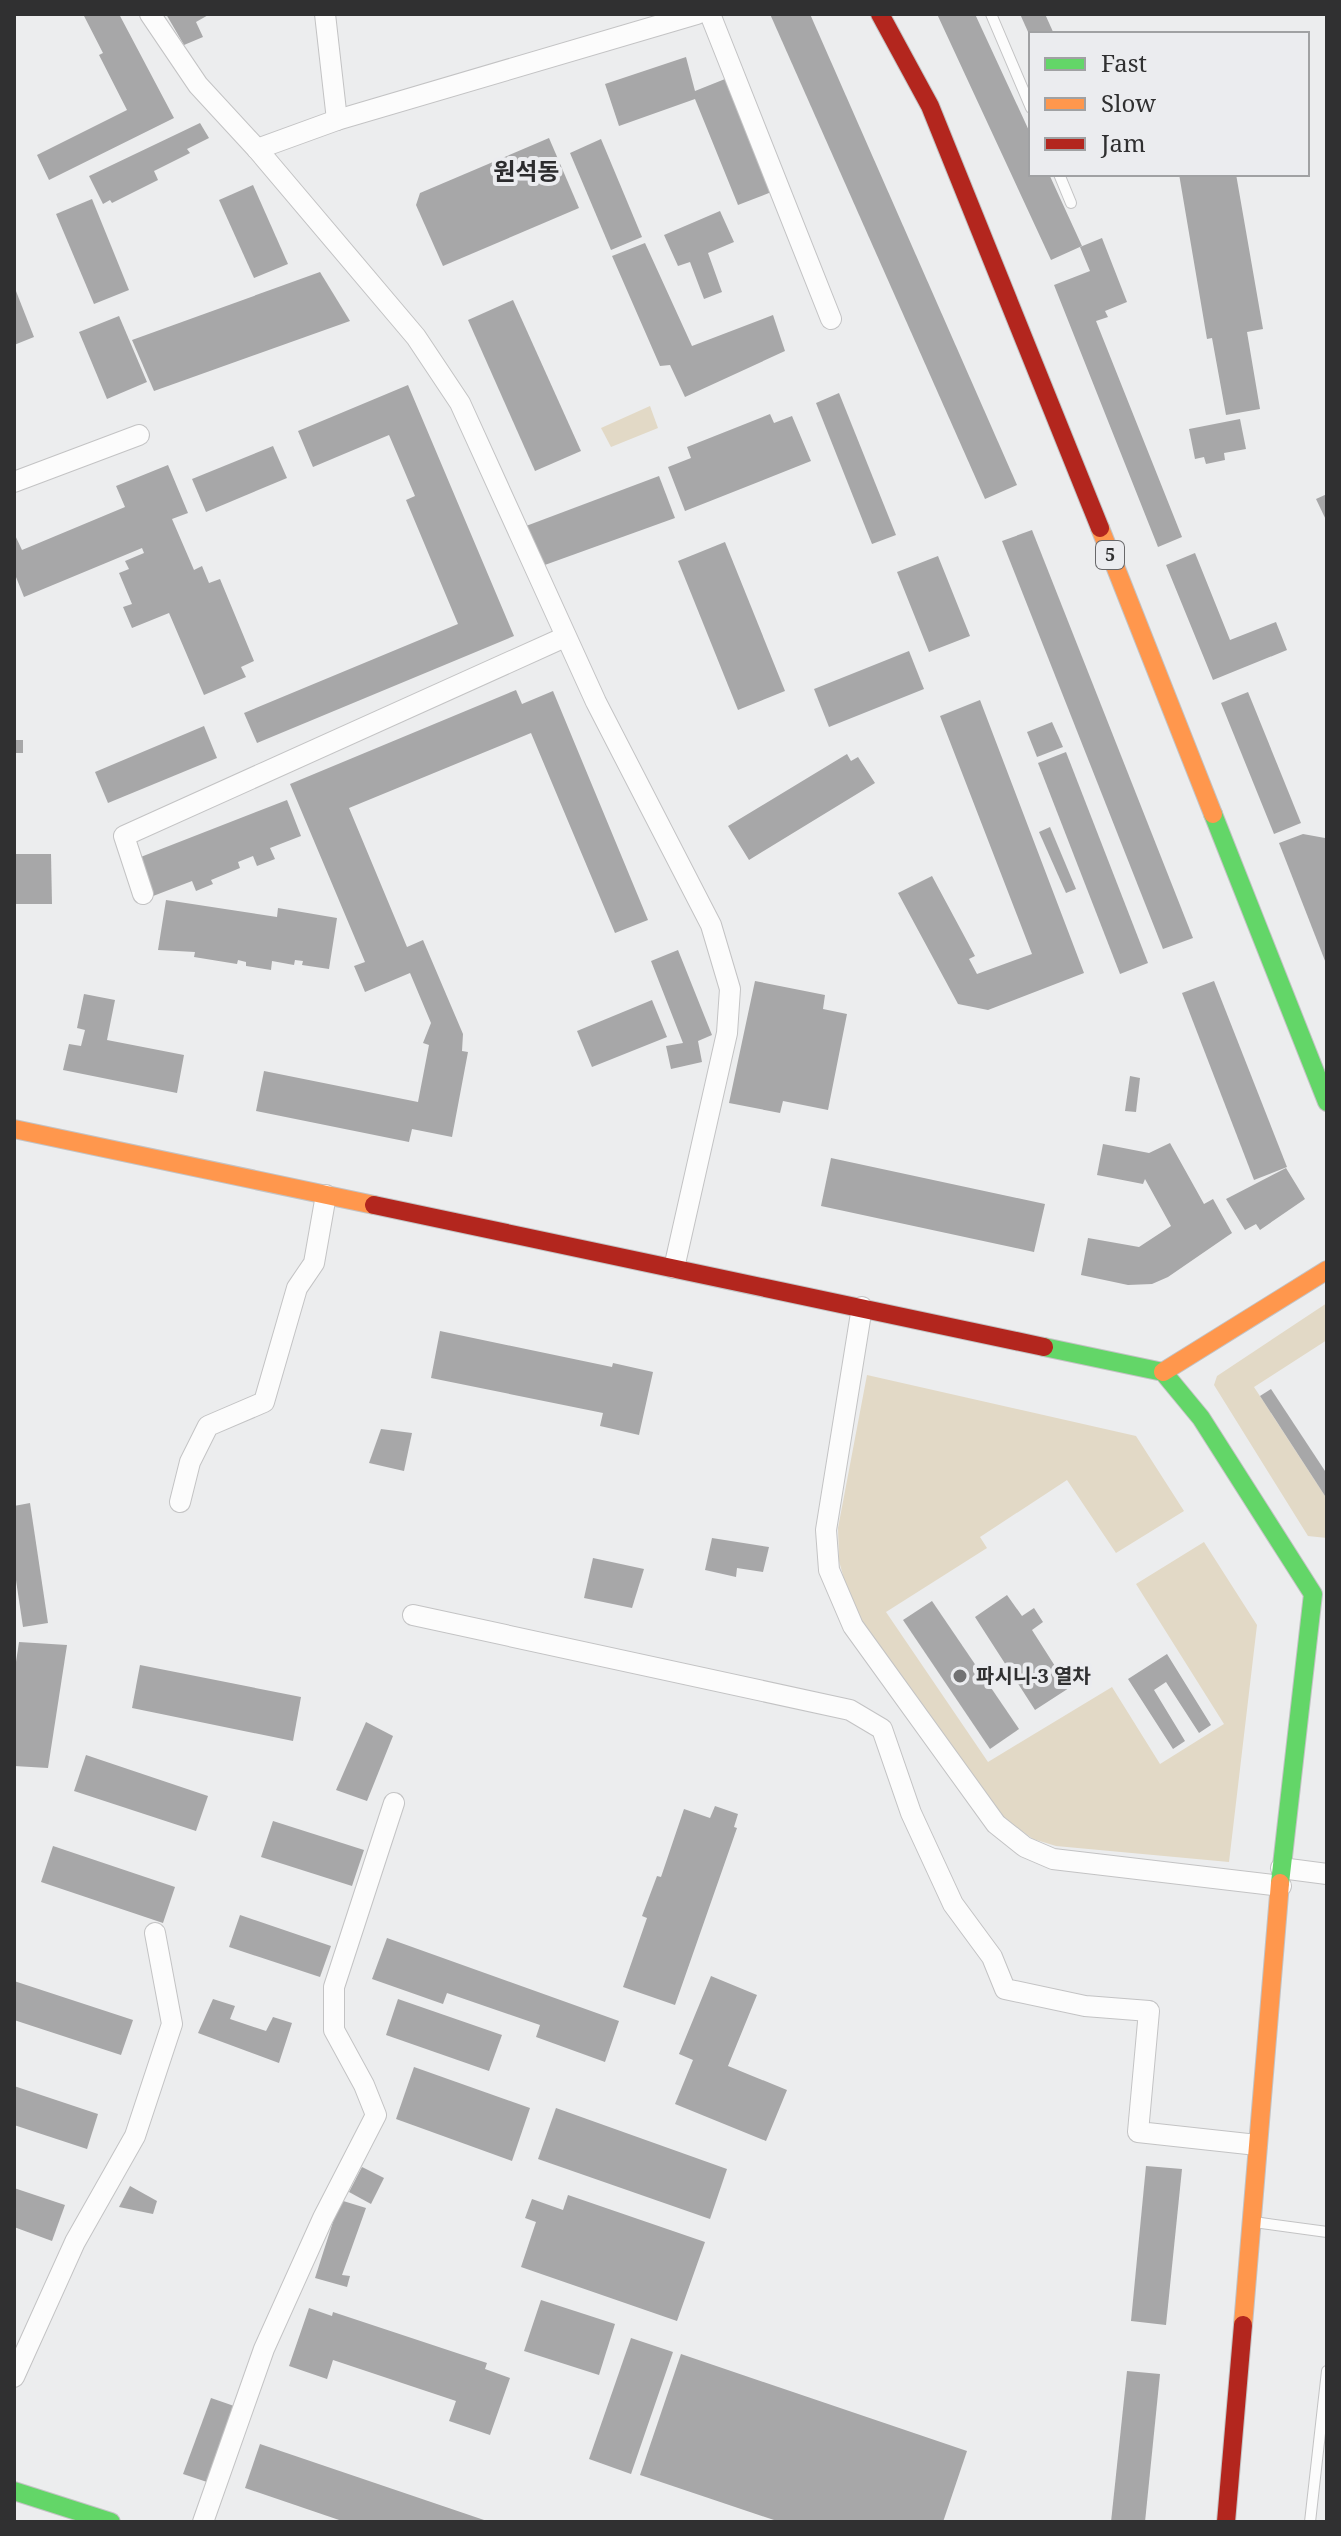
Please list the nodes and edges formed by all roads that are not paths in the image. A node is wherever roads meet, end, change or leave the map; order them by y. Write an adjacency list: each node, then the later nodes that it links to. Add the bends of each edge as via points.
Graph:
1 (150, 14): 9 (street, via 198,85)
2 (325, 14): 8 (street)
3 (697, 14): 8 (street)
4 (710, 14): 12 (street)
5 (880, 14): 17 (main road, 5, via 930,106)
6 (991, 14): 7 (lane)
7 (1029, 103)
8 (337, 120): 9 (street)
9 (257, 149): 15 (street, via 416,337 460,403)
10 (1060, 176): 11 (lane)
11 (1071, 203)
12 (831, 319)
13 (139, 435): 14 (street)
14 (14, 482)
15 (565, 637): 16 (street, via 124,836); 21 (street, via 705,913 730,989 719,1074)
16 (143, 894)
17 (1320, 1063): 18 (main road, 5)
18 (1327, 1102)
19 (14, 1129): 20 (main road)
20 (326, 1195): 21 (main road); 25 (street, via 314,1263 297,1288 264,1402 208,1426 190,1462)
21 (674, 1268): 23 (main road)
22 (1327, 1270): 24 (main road)
23 (862, 1307): 24 (main road); 30 (street, via 826,1530 829,1570 853,1626 996,1824 1025,1847 1053,1859)
24 (1163, 1372): 26 (main road)
25 (180, 1502)
26 (1320, 1589): 30 (main road)
27 (413, 1615): 32 (street, via 850,1710 882,1729 911,1813 953,1904 992,1957 1005,1989 1085,2006 1149,2011 1138,2132)
28 (394, 1803): 39 (street, via 334,1987 334,2030 376,2115 264,2349)
29 (1327, 1874): 30 (street)
30 (1281, 1877): 32 (main road)
31 (155, 1933): 36 (street, via 172,2024 135,2136 75,2242)
32 (1257, 2145): 33 (main road)
33 (1250, 2222): 34 (lane); 40 (main road)
34 (1327, 2232)
35 (1327, 2371): 41 (lane)
36 (14, 2377)
37 (14, 2491): 38 (main road)
38 (111, 2522)
39 (203, 2522)
40 (1226, 2522)
41 (1310, 2522)

